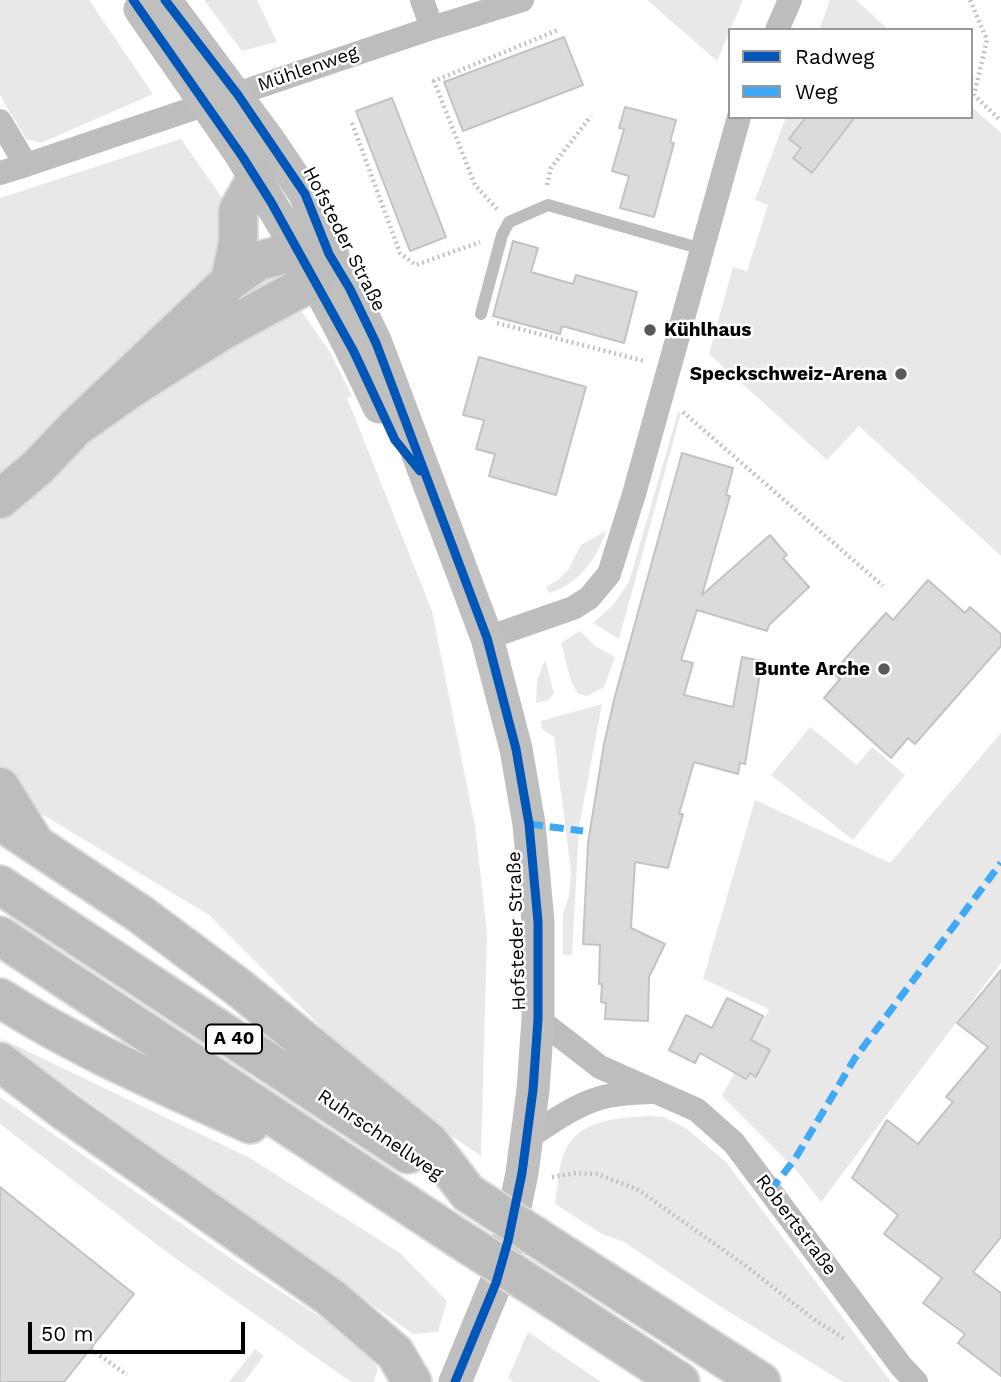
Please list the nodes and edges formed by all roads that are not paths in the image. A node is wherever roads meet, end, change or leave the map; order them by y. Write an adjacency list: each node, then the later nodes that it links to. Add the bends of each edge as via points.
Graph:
1 (422, 0): 5 (street)
2 (522, 0): 5 (street, Mühlenweg)
3 (790, 0): 6 (street)
4 (146, 3): 9 (street, Hofsteder Straße, bridge)
5 (432, 28): 10 (street, Mühlenweg)
6 (777, 28)
7 (738, 119): 12 (street)
8 (0, 121): 10 (street)
9 (255, 158): 13 (street, Hofsteder Straße, via 305,194); 14 (highway, via 238,211 238,243)
10 (26, 165): 11 (street, Mühlenweg)
11 (0, 173)
12 (702, 249): 15 (lane, via 548,205 509,222); 20 (street, via 609,574 589,598 573,608)
13 (314, 262): 14 (highway, via 258,261); 16 (highway, via 225,329); 20 (street, Hofsteder Straße, via 395,440 429,481)
14 (230, 281): 16 (highway)
15 (481, 314)
16 (76, 427): 17 (highway)
17 (38, 467): 18 (highway); 19 (highway)
18 (0, 499)
19 (0, 524)
20 (487, 638): 27 (street, Hofsteder Straße, via 516,749 529,824 538,922)
21 (0, 787): 23 (highway)
22 (0, 821): 23 (highway)
23 (34, 844): 31 (highway, via 140,914 238,987 429,1142)
24 (0, 885): 31 (highway, Ruhrschnellweg / A 40)
25 (0, 936): 32 (highway, A 40)
26 (0, 998): 32 (highway, via 45,1027 287,1142)
27 (538, 1019): 29 (street, Robertstraße, via 600,1067); 30 (street, Hofsteder Straße)
28 (0, 1062): 33 (highway, via 330,1297 395,1353)
29 (656, 1092): 30 (street, Robertstraße, via 599,1098); 37 (street, Robertstraße, via 697,1110 734,1143)
30 (526, 1139): 34 (street, Hofsteder Straße, via 519,1194 496,1283)
31 (468, 1194): 36 (highway, Ruhrschnellweg / A 40, bridge)
32 (419, 1213): 35 (highway, A 40, bridge)
33 (412, 1382)
34 (456, 1382)
35 (680, 1382)
36 (761, 1382)
37 (916, 1382)

